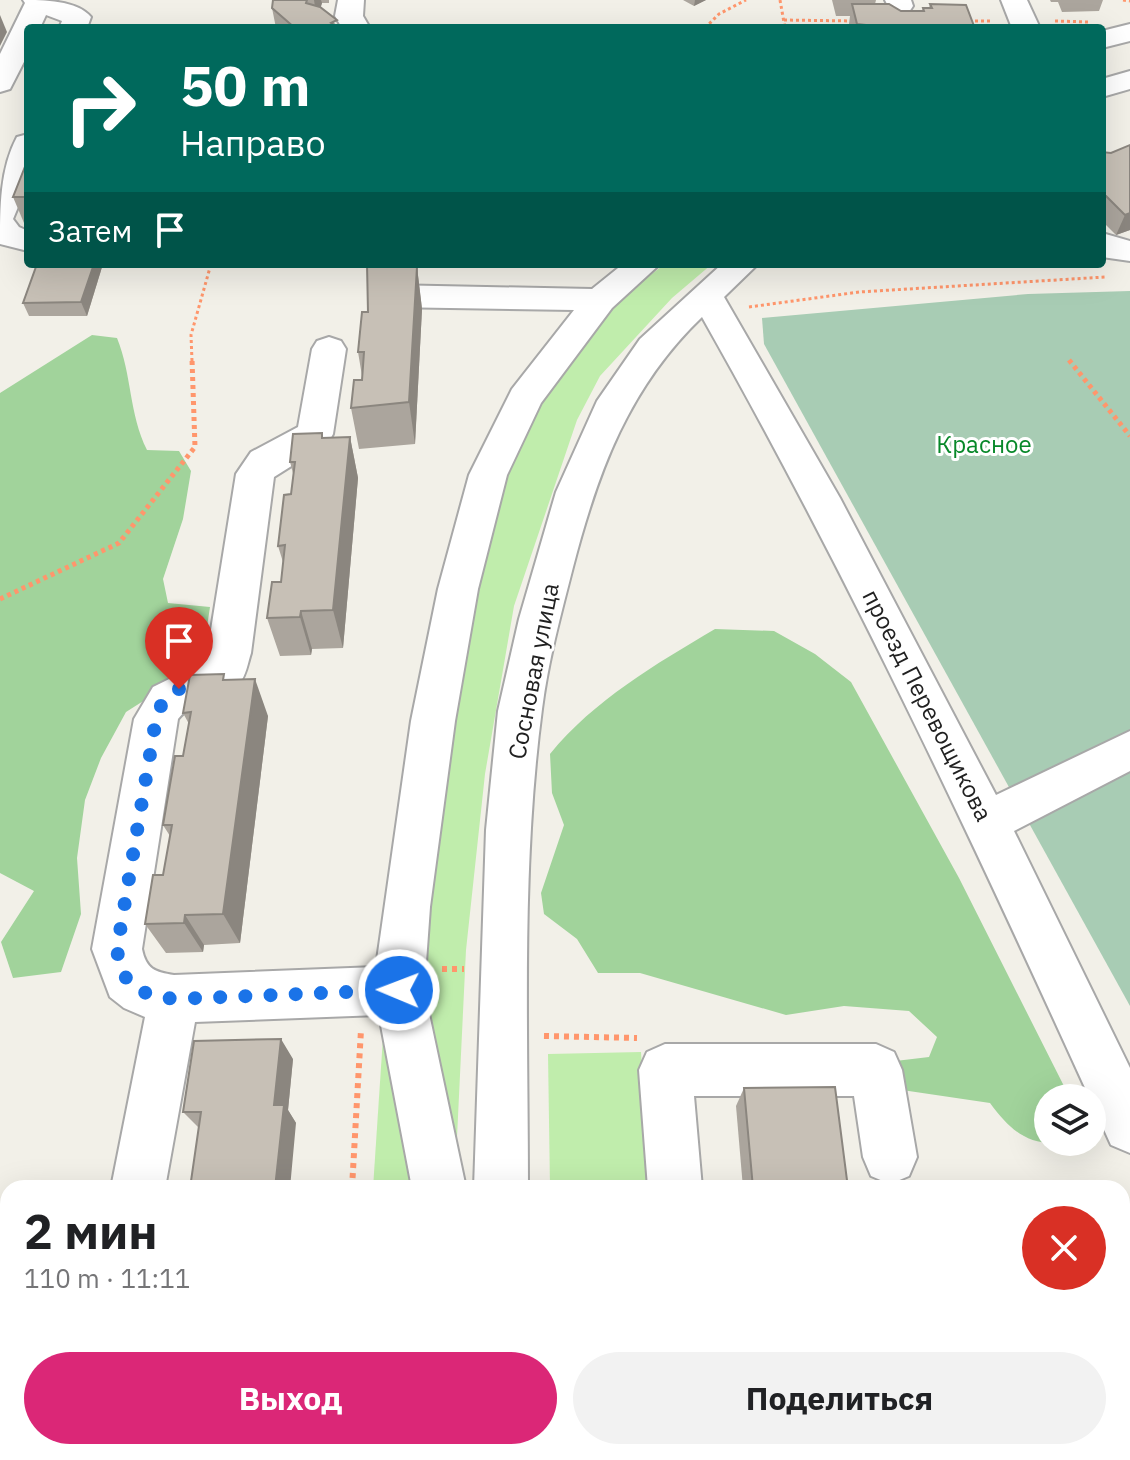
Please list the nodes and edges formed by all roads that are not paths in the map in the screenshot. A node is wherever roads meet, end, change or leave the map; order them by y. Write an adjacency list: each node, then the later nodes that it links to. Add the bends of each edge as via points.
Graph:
1 (351, 0): 6 (street)
2 (1014, 0): 7 (street)
3 (37, 2): 4 (street); 5 (street, via 77,17)
4 (27, 24)
5 (74, 24)
6 (354, 24)
7 (1037, 24)
8 (24, 30): 12 (street)
9 (1106, 31): 10 (street)
10 (1130, 32)
11 (1130, 80): 13 (street)
12 (0, 83)
13 (1106, 87)
14 (24, 153): 15 (street)
15 (0, 215)
16 (0, 223): 17 (street, via 4,232)
17 (24, 241)
18 (1106, 245): 19 (street)
19 (1123, 264)
20 (476, 268): 24 (street)
21 (639, 268): 25 (street)
22 (739, 268): 26 (street, Сосновая улица)
23 (389, 296): 24 (street)
24 (473, 298): 25 (street)
25 (600, 300): 30 (street, via 525,398 488,475 458,589 433,721)
26 (712, 305): 29 (street, проезд Перевощикова, via 846,542); 36 (street, Сосновая улица, via 661,336 602,422 567,513 543,605 521,708 509,818)
27 (329, 349): 31 (street, via 315,434 264,462 255,474 224,672 179,689 162,703 156,719 117,949 120,970 142,995)
28 (1130, 750): 29 (street)
29 (987, 822): 32 (street, проезд Перевощикова)
30 (399, 990): 31 (street); 35 (street)
31 (174, 999): 34 (street)
32 (1130, 1126)
33 (890, 1157): 37 (street, via 876,1070 665,1070)
34 (140, 1180)
35 (437, 1180)
36 (501, 1180)
37 (674, 1180)

